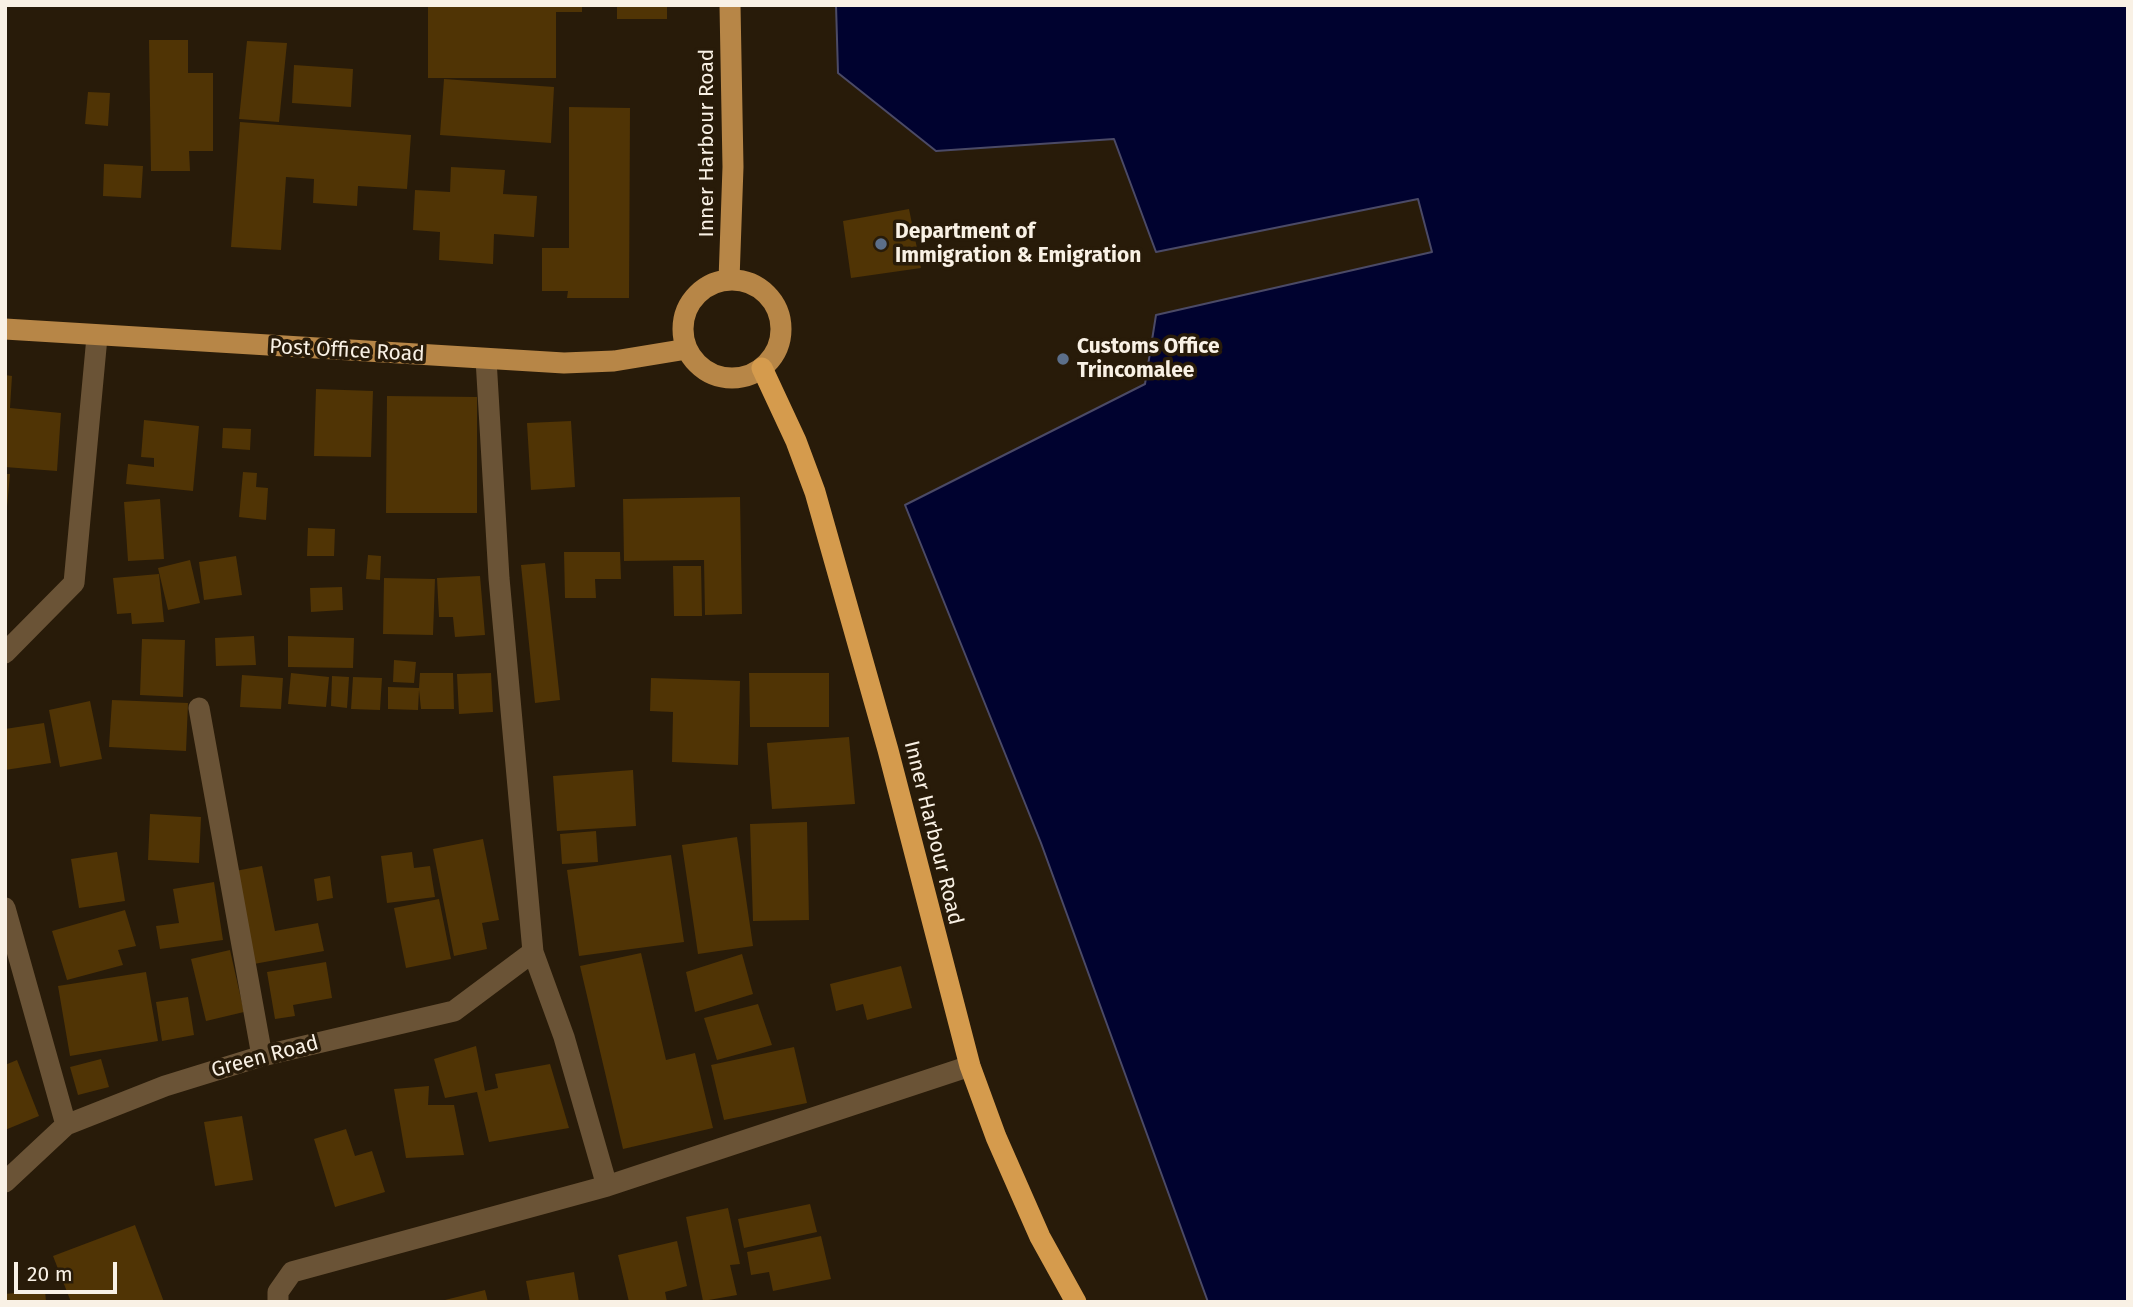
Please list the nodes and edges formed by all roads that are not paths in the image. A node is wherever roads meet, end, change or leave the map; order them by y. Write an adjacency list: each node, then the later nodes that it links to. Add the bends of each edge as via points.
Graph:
1 (730, 5): 2 (main road, Inner Harbour Road, via 733,167)
2 (729, 280): 5 (main road, via 714,283 690,303 684,318); 7 (main road, via 754,285 778,312 781,337)
3 (5, 329): 4 (main road, Post Office Road)
4 (97, 337): 6 (main road, Post Office Road); 8 (street, via 74,583)
5 (687, 349): 6 (main road, Post Office Road, via 614,361); 7 (main road, via 706,370 720,377 748,375)
6 (486, 359): 11 (street, via 499,578)
7 (762, 368): 13 (highway, Inner Harbour Road, via 815,492)
8 (5, 653)
9 (199, 708): 12 (street)
10 (5, 908): 14 (street)
11 (533, 952): 12 (street, Green Road, via 454,1011); 16 (street, via 565,1037)
12 (262, 1056): 14 (street, Green Road, via 166,1086)
13 (970, 1066): 16 (street); 18 (highway, Inner Harbour Road, via 1034,1225)
14 (66, 1125): 15 (street, Green Road)
15 (5, 1182)
16 (607, 1186): 17 (street, via 292,1272 278,1292)
17 (278, 1302)
18 (1076, 1302)

